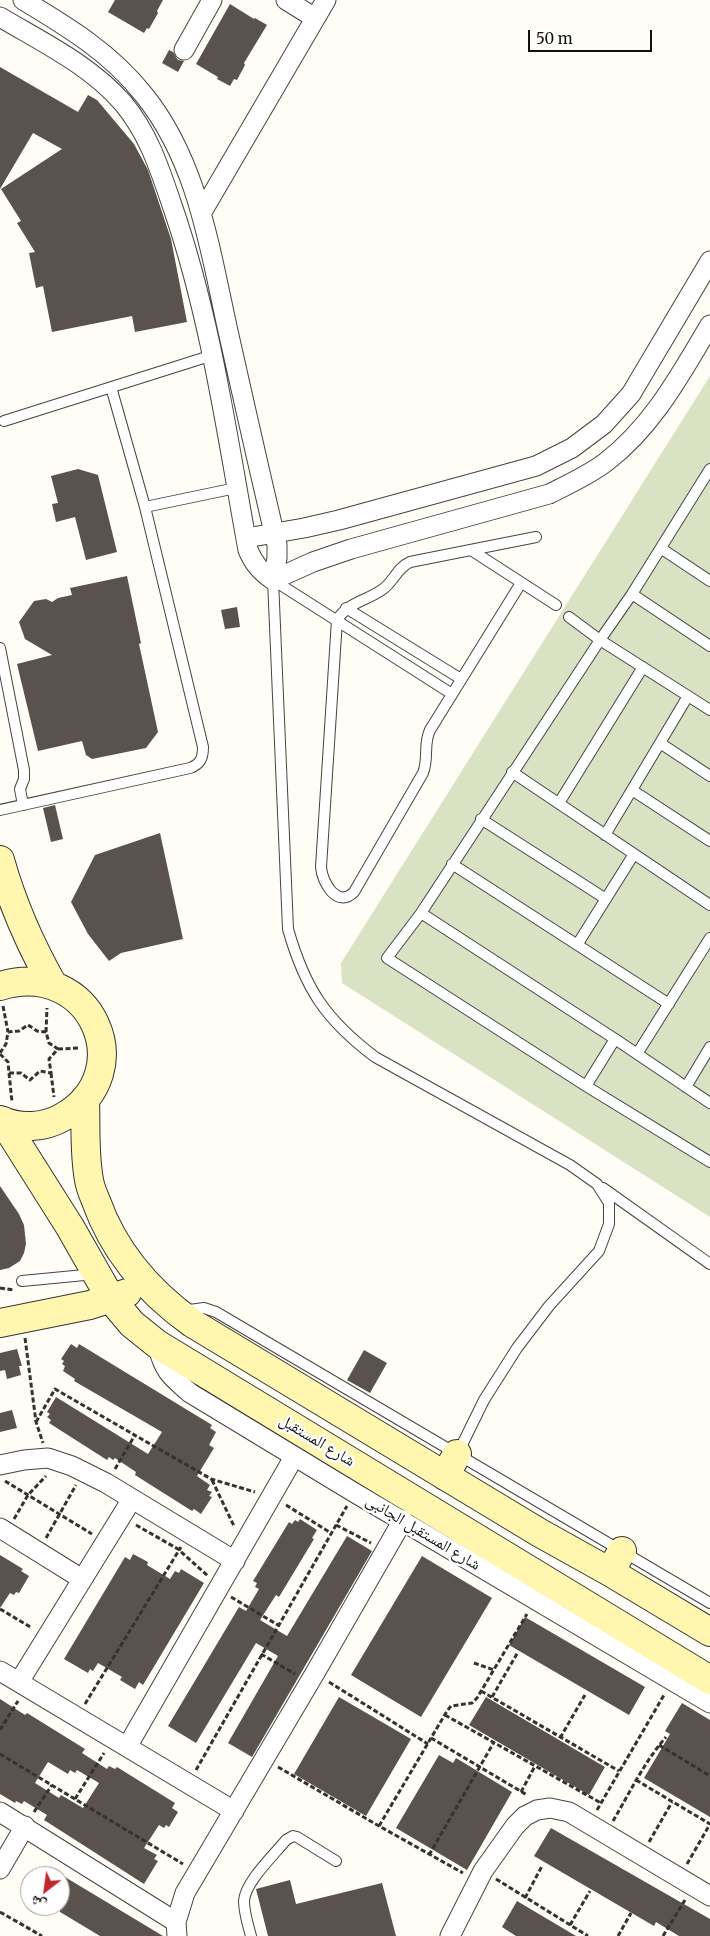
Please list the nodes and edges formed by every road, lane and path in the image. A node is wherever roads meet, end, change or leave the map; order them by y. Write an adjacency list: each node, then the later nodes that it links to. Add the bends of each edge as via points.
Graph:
1 (23, 0): 8 (street, via 99,49 136,85 172,136)
2 (212, 0): 7 (street)
3 (286, 0): 6 (street)
4 (326, 0): 6 (street)
5 (0, 17): 11 (street, via 93,74 122,102 140,126 154,153 189,255)
6 (316, 18): 8 (street)
7 (184, 50)
8 (202, 212): 17 (street)
9 (710, 261): 17 (street, via 631,394 604,424 572,448 536,466 339,520)
10 (710, 325): 22 (street, via 652,417 606,462 578,480 550,494 351,549)
11 (213, 355): 12 (lane); 15 (street)
12 (111, 387): 13 (lane); 16 (lane)
13 (4, 421)
14 (710, 469): 20 (lane)
15 (236, 488): 16 (lane); 18 (street)
16 (145, 506): 43 (lane, via 203,757 198,765 190,768)
17 (274, 533): 18 (street); 22 (street, via 277,558)
18 (246, 538): 22 (street, via 253,562)
19 (536, 538): 21 (lane)
20 (662, 549): 23 (lane); 25 (lane)
21 (471, 550): 24 (lane); 27 (lane, via 410,562 398,570 381,591)
22 (273, 580): 29 (lane); 71 (lane, via 288,930 310,989 344,1032 375,1057 570,1165)
23 (710, 581)
24 (522, 583): 26 (lane); 34 (lane)
25 (632, 594): 30 (lane); 31 (lane)
26 (556, 605)
27 (346, 608): 29 (lane); 34 (lane)
28 (569, 617): 30 (lane)
29 (337, 620): 35 (lane); 35 (lane, via 321,867 324,883 340,897 351,896 354,892 423,773 427,737)
30 (600, 640): 33 (lane); 39 (lane)
31 (710, 646)
32 (0, 648): 43 (lane, via 24,770 20,789)
33 (643, 667): 36 (lane); 42 (lane)
34 (461, 679): 35 (lane)
35 (452, 694)
36 (688, 696): 37 (lane); 38 (lane)
37 (710, 710)
38 (660, 743): 40 (lane); 41 (lane)
39 (512, 772): 42 (lane); 45 (lane)
40 (710, 776)
41 (632, 790): 46 (lane); 47 (lane)
42 (559, 803): 46 (lane)
43 (23, 805): 44 (lane)
44 (0, 810)
45 (481, 819): 50 (lane); 51 (lane)
46 (605, 834): 48 (lane)
47 (710, 841)
48 (634, 854): 51 (lane); 52 (lane)
49 (0, 860): 56 (street, via 31,942)
50 (452, 864): 53 (lane); 55 (lane)
51 (606, 899): 55 (lane)
52 (710, 905)
53 (421, 912): 60 (lane); 65 (lane, via 387,958)
54 (710, 938): 58 (lane)
55 (577, 945): 58 (lane)
56 (53, 985): 57 (street, via 32,980 15,982); 67 (street, via 80,1002 98,1030 101,1060 96,1081)
57 (1, 992): 59 (path)
58 (669, 1004): 63 (lane)
59 (8, 1032): 62 (path); 64 (path, via 19,1031 28,1025 46,1032 49,1043 58,1049 49,1059 51,1073 40,1072 30,1080 21,1073)
60 (615, 1039): 63 (lane); 65 (lane)
61 (710, 1047): 66 (lane)
62 (0, 1053): 64 (path, via 8,1062)
63 (637, 1054): 66 (lane)
64 (9, 1073): 69 (path)
65 (586, 1086): 70 (lane)
66 (686, 1087): 68 (lane)
67 (85, 1099): 69 (street, via 56,1121 35,1126); 75 (street, via 89,1181 103,1221 119,1250)
68 (710, 1102)
69 (5, 1122): 73 (street, شارع المستقبل)
70 (710, 1162)
71 (597, 1184): 72 (lane); 84 (lane, via 609,1203 609,1224 599,1251 549,1306 517,1348 484,1400)
72 (710, 1264)
73 (96, 1274): 74 (lane); 76 (street, شارع المستقبل)
74 (22, 1282)
75 (148, 1285): 76 (street); 84 (street, via 192,1323)
76 (110, 1299): 77 (street); 78 (street, شارع المستقبل)
77 (11, 1320): 79 (path)
78 (156, 1344): 81 (street, شارع المستقبل الجانبى, via 169,1375 190,1393); 107 (street, شارع المستقبل)
79 (36, 1422): 80 (path, via 54,1389); 82 (path)
80 (135, 1435): 87 (path); 88 (path)
81 (294, 1457): 89 (street, شارع المستقبل الجانبى); 91 (street)
82 (54, 1460): 83 (street, via 24,1460); 85 (street); 90 (path)
83 (0, 1465)
84 (451, 1465): 99 (street); 106 (lane)
85 (84, 1471): 88 (street); 93 (path)
86 (0, 1478): 90 (path)
87 (212, 1479): 91 (path); 105 (path)
88 (106, 1483): 92 (street)
89 (355, 1493): 95 (street, شارع المستقبل الجانبى); 96 (path)
90 (28, 1495): 93 (path); 97 (path)
91 (272, 1496): 98 (path); 105 (street)
92 (132, 1499): 94 (street); 100 (street)
93 (60, 1514): 101 (path); 104 (path)
94 (121, 1517): 101 (street); 102 (path)
95 (403, 1520): 103 (street); 110 (street, شارع المستقبل الجانبى)
96 (336, 1525): 98 (path); 103 (path)
97 (3, 1530): 104 (street)
98 (331, 1533): 113 (path)
99 (540, 1533): 106 (street); 107 (street)
100 (195, 1537): 102 (path); 105 (street)
101 (105, 1543): 108 (street)
102 (178, 1549): 109 (path); 130 (path)
103 (385, 1551): 121 (street)
104 (38, 1552): 108 (street)
105 (239, 1553): 109 (street)
106 (616, 1561): 111 (lane); 115 (street)
107 (522, 1565): 123 (street, شارع المستقبل)
108 (82, 1579): 124 (street)
109 (219, 1588): 113 (path); 135 (street)
110 (535, 1600): 119 (path); 122 (street, شارع المستقبل الجانبى)
111 (710, 1603)
112 (0, 1609): 114 (path)
113 (278, 1625): 117 (path)
114 (32, 1628)
115 (710, 1632)
116 (518, 1652): 127 (path)
117 (261, 1654): 121 (path); 146 (path)
118 (474, 1663): 119 (path)
119 (494, 1670): 125 (path)
120 (0, 1671): 124 (street)
121 (312, 1678): 137 (path); 140 (street)
122 (672, 1680): 128 (street, شارع المستقبل الجانبى); 143 (path)
123 (710, 1680)
124 (23, 1684): 130 (street); 131 (path)
125 (481, 1691): 127 (path); 129 (path, via 472,1702 451,1706)
126 (585, 1695): 134 (path)
127 (492, 1697): 134 (path)
128 (710, 1703)
129 (445, 1715): 133 (path); 136 (path)
130 (77, 1717): 135 (street)
131 (0, 1730)
132 (666, 1737): 138 (path)
133 (431, 1738): 137 (path); 142 (path)
134 (560, 1738): 143 (path)
135 (120, 1742): 146 (street); 149 (path)
136 (494, 1742): 141 (path); 142 (path)
137 (428, 1744): 158 (path)
138 (659, 1745): 144 (path); 145 (path)
139 (0, 1754): 147 (path)
140 (264, 1759): 153 (street); 158 (path)
141 (535, 1766): 148 (path); 151 (path)
142 (480, 1767): 148 (path); 160 (path)
143 (619, 1771): 151 (path)
144 (710, 1776)
145 (636, 1780): 150 (path); 159 (path)
146 (188, 1783): 153 (street)
147 (52, 1785): 149 (path); 157 (path)
148 (521, 1792): 152 (path)
149 (76, 1799): 165 (path)
150 (672, 1802): 156 (path); 161 (path)
151 (601, 1803): 155 (path)
152 (550, 1808): 155 (street, via 569,1812); 166 (street, via 525,1816)
153 (234, 1811): 165 (street)
154 (0, 1812): 157 (street)
155 (589, 1824): 159 (street)
156 (710, 1824): 167 (path)
157 (25, 1826): 164 (street); 174 (street)
158 (379, 1826): 160 (path)
159 (606, 1834): 161 (street)
160 (428, 1855): 166 (path)
161 (642, 1856): 167 (street)
162 (336, 1861): 176 (lane, via 298,1837 286,1840 247,1889 244,1899)
163 (542, 1866): 170 (path)
164 (0, 1869)
165 (198, 1873): 174 (street, via 185,1893)
166 (481, 1876): 170 (path); 177 (street)
167 (686, 1882): 169 (street); 180 (path)
168 (590, 1891): 173 (path)
169 (710, 1896)
170 (525, 1898): 173 (path)
171 (0, 1912): 175 (path)
172 (631, 1913): 179 (path)
173 (570, 1925): 178 (path)
174 (176, 1929)
175 (42, 1936)
176 (251, 1936)
177 (450, 1936)
178 (588, 1936)
179 (618, 1936)
180 (663, 1936)

